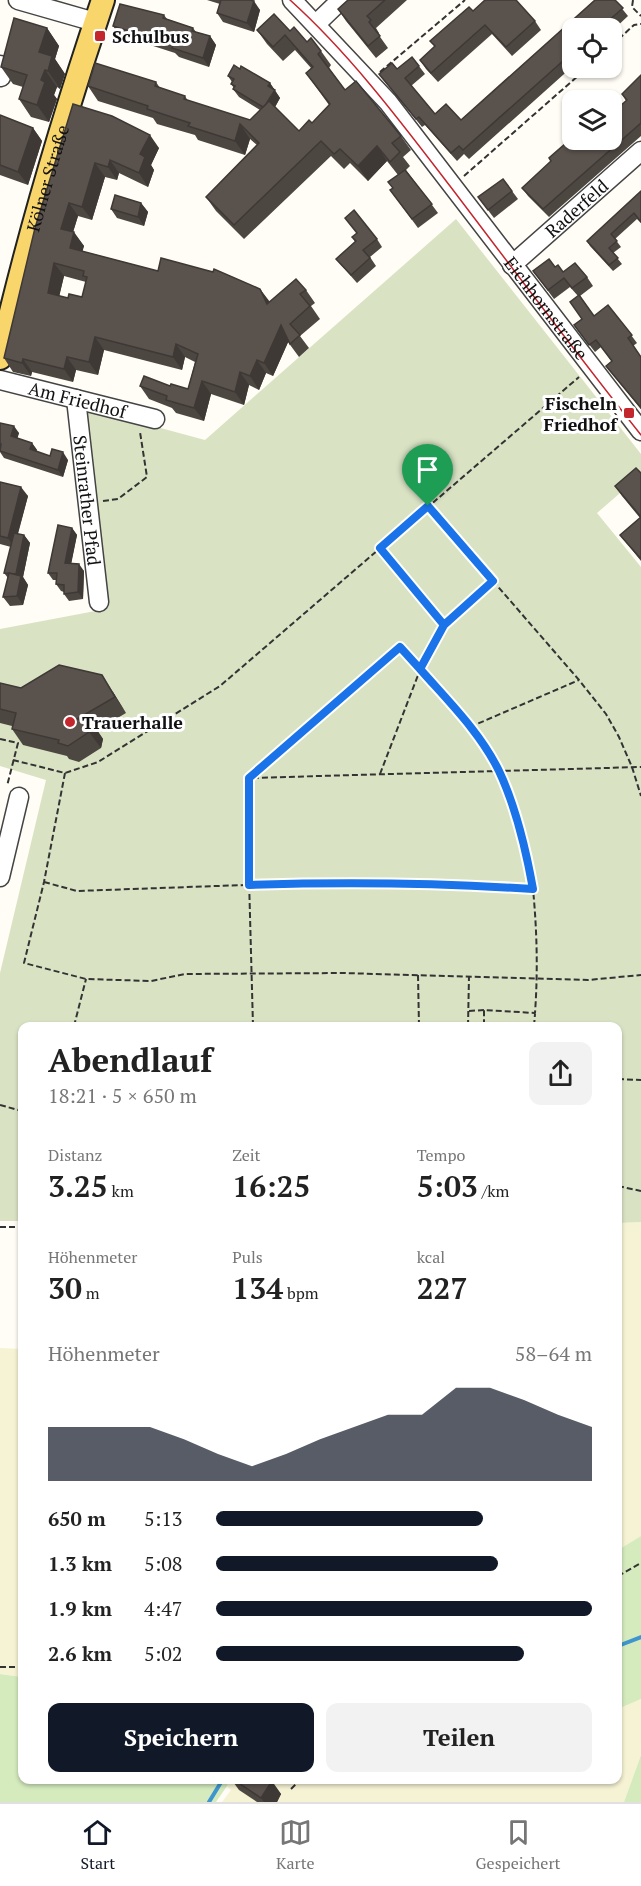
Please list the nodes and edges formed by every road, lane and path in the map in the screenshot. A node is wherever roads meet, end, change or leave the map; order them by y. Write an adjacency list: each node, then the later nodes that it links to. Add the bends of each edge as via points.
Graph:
1 (18, 0): 8 (street)
2 (103, 0): 8 (main road, Kölner Straße)
3 (292, 0): 9 (street, Eichhornstraße)
4 (341, 0): 9 (street)
5 (465, 0): 13 (path)
6 (633, 0): 7 (path, via 632,7)
7 (641, 16)
8 (95, 22): 17 (main road, Kölner Straße, via 39,199)
9 (316, 24): 13 (street, Eichhornstraße)
10 (641, 24): 11 (path)
11 (622, 36)
12 (576, 78): 15 (path)
13 (369, 81): 15 (street, Eichhornstraße)
14 (641, 151): 16 (street, Raderfeld)
15 (453, 186): 16 (street, Eichhornstraße)
16 (512, 265): 18 (street, Eichhornstraße)
17 (0, 355)
18 (591, 368): 23 (street, Eichhornstraße); 25 (path)
19 (0, 380): 20 (street, Am Friedhof)
20 (76, 399): 21 (street, Am Friedhof); 24 (street, Steinrather Pfad)
21 (137, 415): 22 (street, Am Friedhof); 24 (path, via 147,477 118,499)
22 (155, 419)
23 (641, 431)
24 (88, 502): 28 (street, Steinrather Pfad)
25 (428, 506): 26 (path); 27 (path)
26 (380, 548): 29 (path); 38 (path, via 220,686 98,762)
27 (493, 581): 29 (path); 31 (path)
28 (99, 602)
29 (444, 625): 30 (path)
30 (420, 669): 32 (path); 39 (path); 40 (path, via 400,647)
31 (579, 680): 32 (path); 35 (path, via 606,714)
32 (470, 727): 37 (path)
33 (0, 739): 34 (path, via 18,743)
34 (13, 760): 38 (path); 41 (path)
35 (632, 767): 36 (path); 37 (path); 42 (path)
36 (641, 767)
37 (499, 771): 39 (path); 46 (path, via 527,856)
38 (65, 773): 44 (path)
39 (380, 774): 40 (path)
40 (249, 778): 45 (path)
41 (13, 792): 43 (street)
42 (641, 796)
43 (0, 877)
44 (44, 882): 45 (path, via 77,891); 51 (path, via 24,963)
45 (249, 885): 46 (path, via 328,882); 47 (path)
46 (533, 889): 52 (path)
47 (252, 974): 48 (path); 51 (path, via 185,974 151,981); 57 (path)
48 (418, 975): 50 (path); 58 (path)
49 (641, 975): 52 (path)
50 (469, 976): 52 (path); 54 (path)
51 (86, 979): 56 (path)
52 (538, 979): 55 (path)
53 (484, 1010): 54 (path); 55 (path); 60 (path)
54 (468, 1011): 59 (path)
55 (535, 1013): 61 (path)
56 (75, 1022)
57 (253, 1022)
58 (419, 1022)
59 (468, 1022)
60 (484, 1022)
61 (534, 1022)
62 (622, 1079): 63 (path)
63 (641, 1080)
64 (0, 1105): 65 (path)
65 (18, 1110)
66 (622, 1187): 67 (path)
67 (641, 1191)
68 (0, 1227): 69 (path)
69 (18, 1227)
70 (641, 1563): 71 (path)
71 (622, 1574)
72 (0, 1667): 73 (path)
73 (18, 1667)
74 (295, 1784): 75 (path)
75 (291, 1788)

